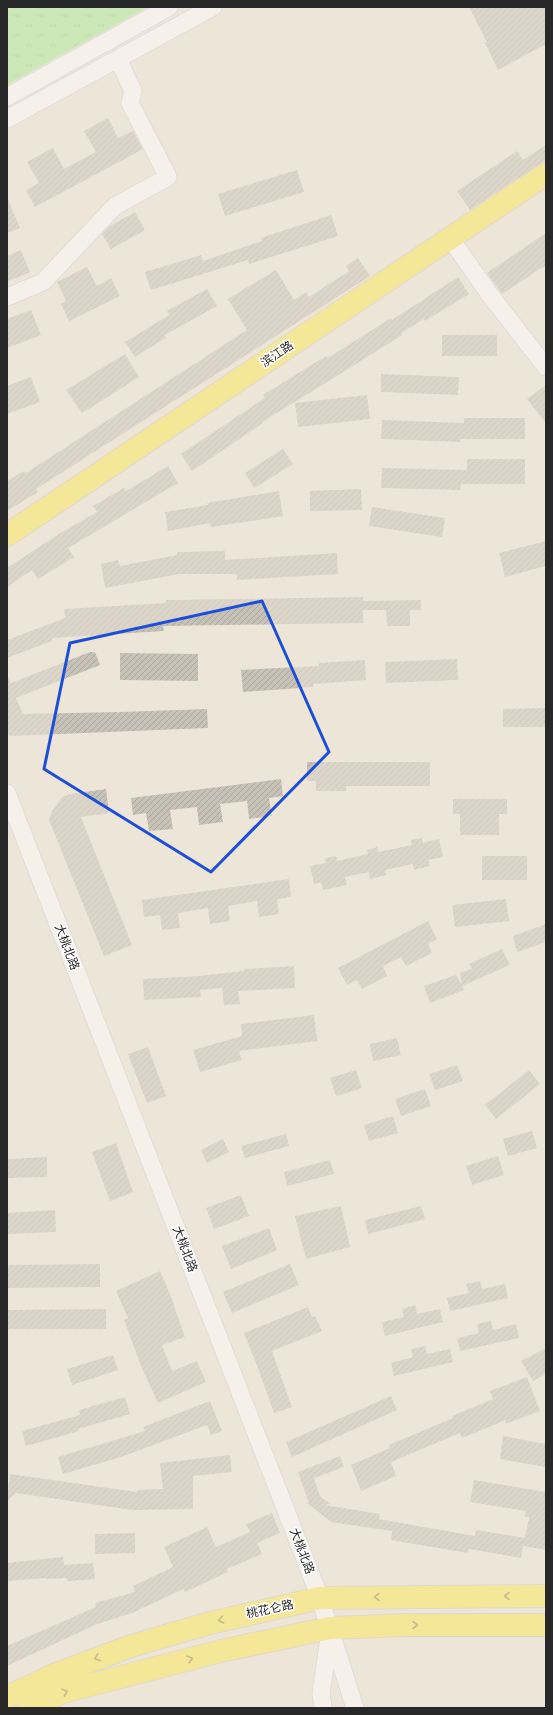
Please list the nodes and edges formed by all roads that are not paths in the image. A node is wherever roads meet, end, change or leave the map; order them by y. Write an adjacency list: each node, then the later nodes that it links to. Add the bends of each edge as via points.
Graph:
1 (169, 7): 4 (street)
2 (213, 7): 3 (street)
3 (118, 59): 5 (street); 8 (street, via 134,92 130,103 168,177 115,206 43,282)
4 (7, 97)
5 (7, 119)
6 (546, 174): 7 (main road, 滨江路)
7 (450, 238): 9 (street); 10 (main road, 滨江路)
8 (7, 297)
9 (546, 367)
10 (7, 534)
11 (7, 793): 13 (street, 大桃北路)
12 (546, 1596): 13 (main road, 桃花仑路, one-way to 13)
13 (320, 1598): 15 (street, 大桃北路); 16 (main road, 桃花仑路, one-way to 16, via 210,1622 131,1646 56,1674)
14 (546, 1625): 15 (main road, one-way to 14)
15 (330, 1628): 17 (main road, one-way to 15, via 70,1690 221,1651); 18 (street, via 321,1693); 19 (street, 大桃北路)
16 (7, 1697)
17 (29, 1708)
18 (323, 1708)
19 (355, 1708)

